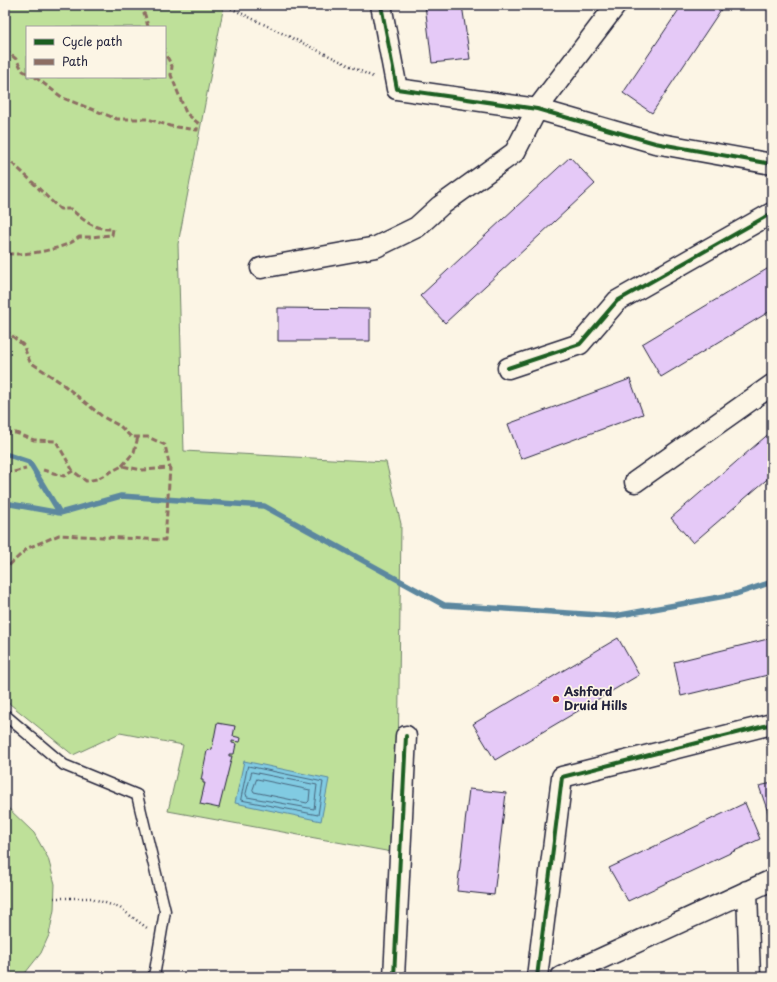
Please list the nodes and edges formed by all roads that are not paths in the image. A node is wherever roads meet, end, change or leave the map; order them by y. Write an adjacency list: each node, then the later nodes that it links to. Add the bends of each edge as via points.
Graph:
1 (381, 5): 3 (street, via 397,89)
2 (616, 5): 3 (street)
3 (537, 109): 4 (street, via 655,144); 6 (street, via 515,152 440,206 417,227 376,247)
4 (772, 164)
5 (772, 213): 7 (street, via 617,302 580,344)
6 (261, 268)
7 (508, 368)
8 (772, 385): 9 (street)
9 (635, 482)
10 (5, 715): 16 (lane, via 64,765 138,795 165,911)
11 (772, 724): 18 (street, via 562,777)
12 (406, 736): 17 (street)
13 (772, 880): 14 (street)
14 (747, 891): 15 (street); 19 (street)
15 (576, 974)
16 (153, 977)
17 (394, 977)
18 (537, 977)
19 (750, 977)

